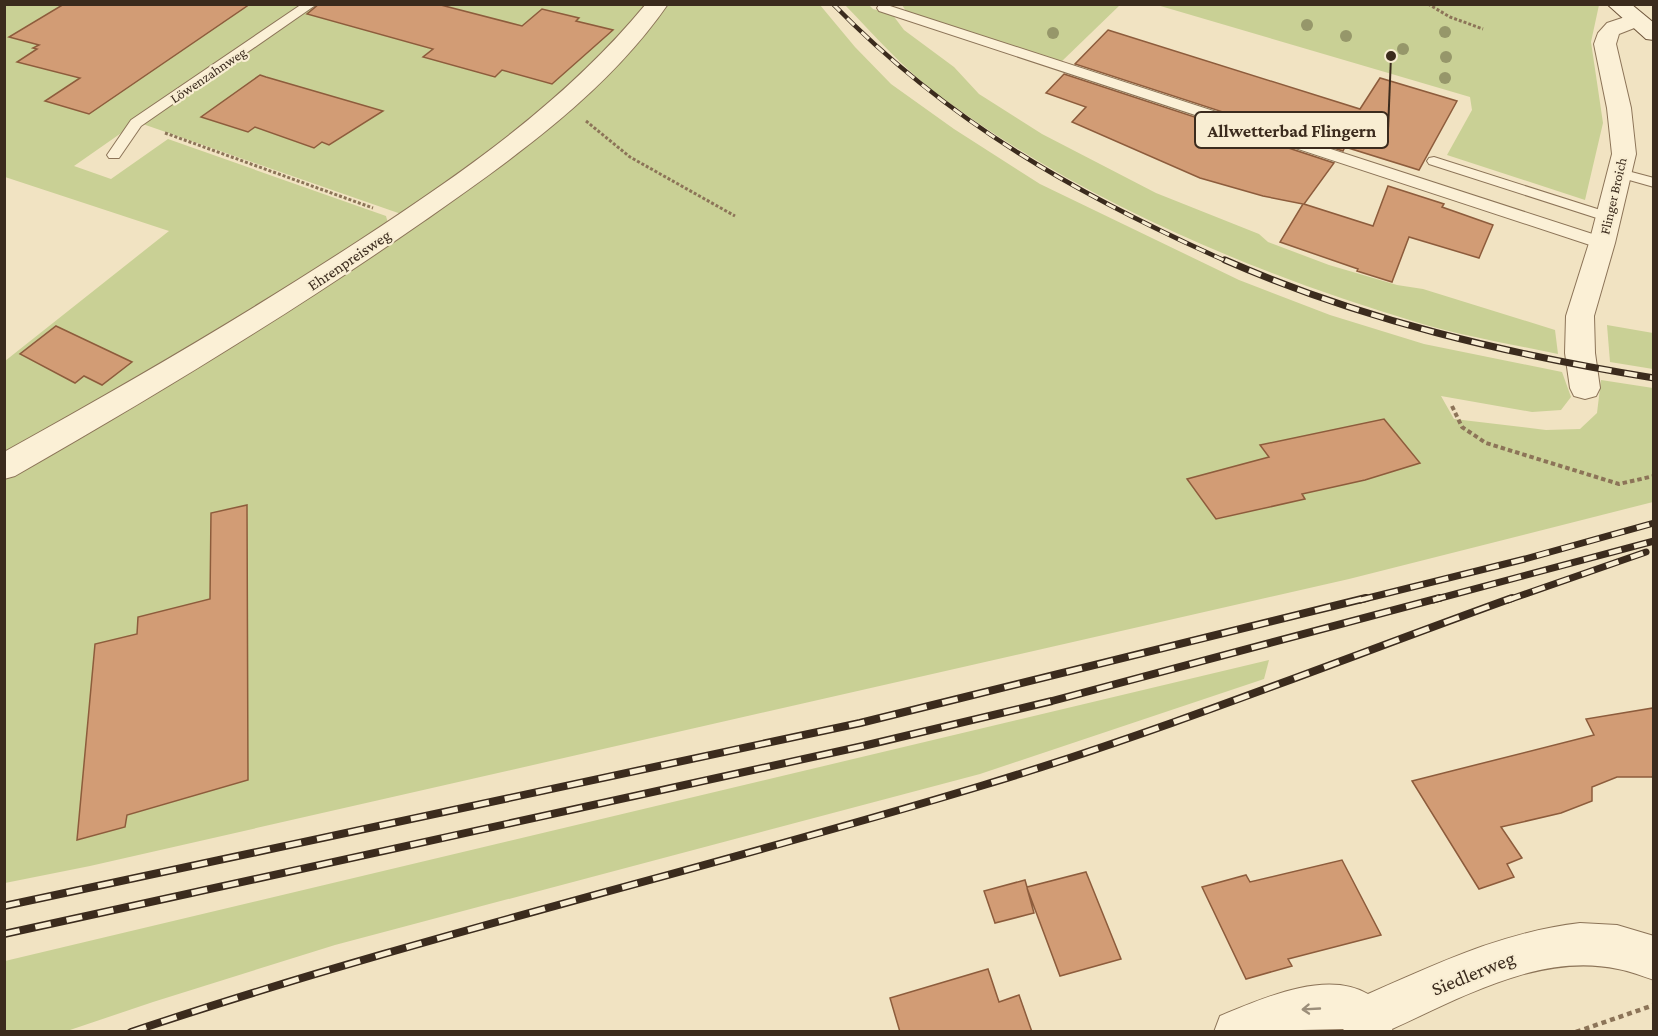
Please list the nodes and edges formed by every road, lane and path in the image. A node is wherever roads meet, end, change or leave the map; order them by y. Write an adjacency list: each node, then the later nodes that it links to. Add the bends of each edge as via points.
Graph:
1 (311, 4): 8 (lane, Löwenzahnweg)
2 (658, 4): 7 (street, Ehrenpreisweg, via 615,55)
3 (1428, 4): 6 (path)
4 (883, 8): 16 (lane)
5 (1635, 19): 11 (street, Flinger Broich, via 1612,27 1605,44 1622,131 1624,154)
6 (1483, 29)
7 (564, 104): 13 (path, via 630,157); 15 (street, Ehrenpreisweg)
8 (136, 123): 9 (lane, Löwenzahnweg); 15 (path)
9 (114, 155)
10 (1434, 161): 14 (lane)
11 (1620, 173): 12 (lane); 14 (street, Flinger Broich)
12 (1653, 183)
13 (735, 216)
14 (1608, 218): 16 (street, Flinger Broich)
15 (407, 220): 19 (street, Ehrenpreisweg, via 296,296)
16 (1602, 243): 17 (street, Flinger Broich, via 1580,316)
17 (1585, 388)
18 (1452, 406): 20 (path, via 1462,427 1486,443 1619,483)
19 (4, 467)
20 (1653, 476)
21 (1653, 958): 23 (street, Siedlerweg, via 1611,944 1568,944 1513,954)
22 (1653, 1005): 25 (path)
23 (1368, 1025): 24 (street, Siedlerweg, one-way to 24, via 1348,1007 1300,1009)
24 (1236, 1032)
25 (1576, 1032)

